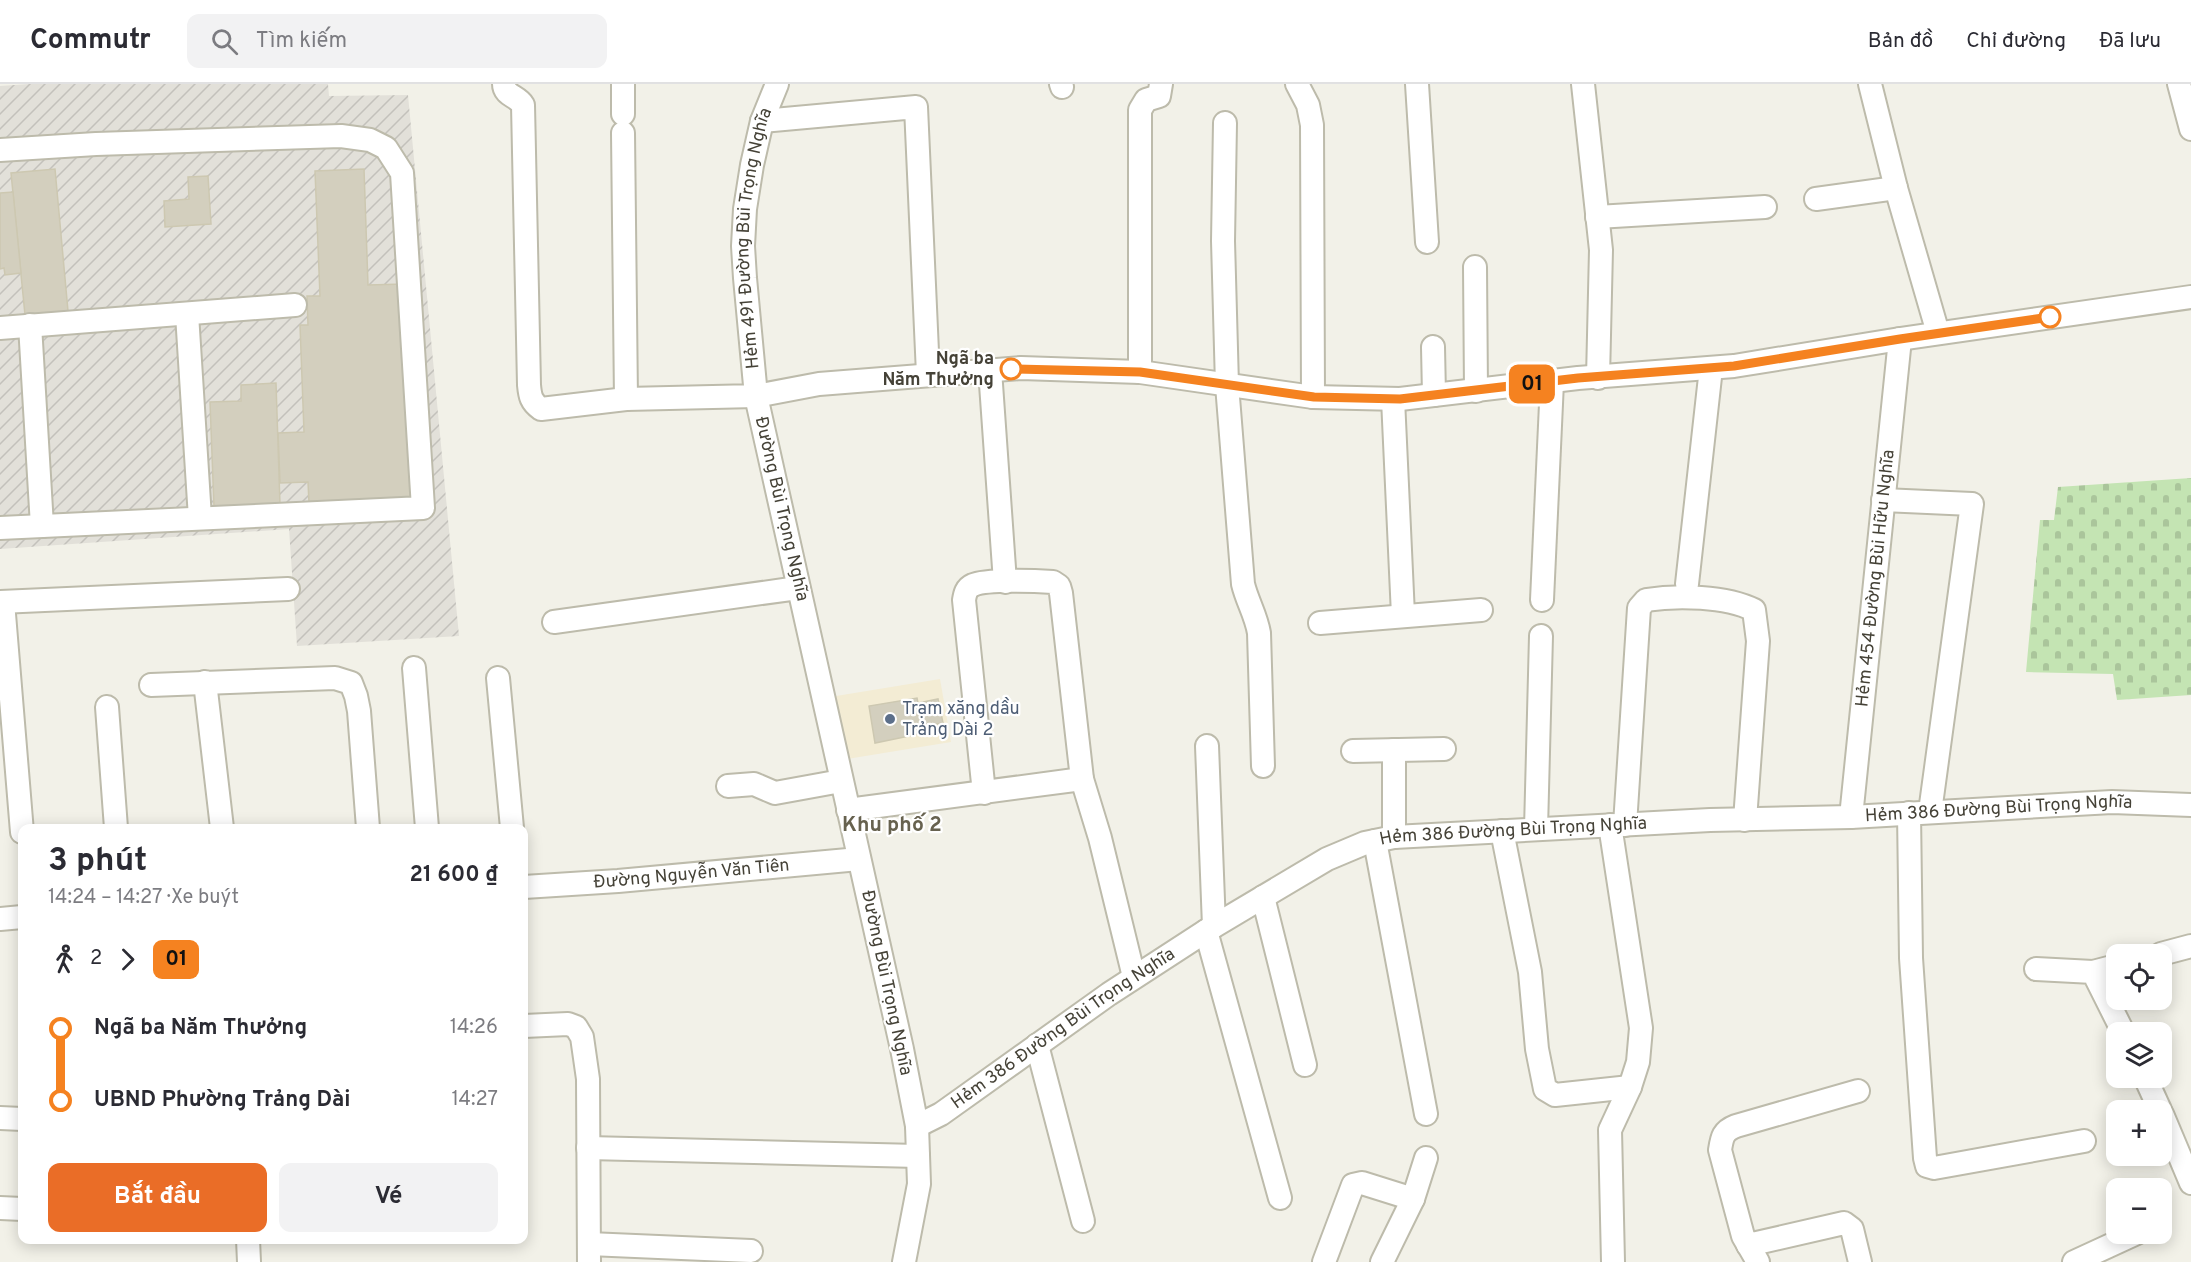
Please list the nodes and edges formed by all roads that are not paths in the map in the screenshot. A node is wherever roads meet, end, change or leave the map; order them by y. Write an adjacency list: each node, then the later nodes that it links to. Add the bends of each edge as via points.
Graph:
1 (504, 84): 39 (street, via 523,105 530,396 541,408)
2 (623, 84): 39 (street)
3 (777, 84): 10 (street, Hẻm 491 Đường Bùi Trọng Nghĩa)
4 (1161, 84): 30 (street, via 1159,96 1146,100 1140,110)
5 (1297, 84): 38 (street, via 1308,105 1312,125)
6 (1417, 84): 18 (street)
7 (1583, 84): 17 (street)
8 (1870, 84): 14 (street)
9 (2185, 92): 12 (street)
10 (762, 121): 31 (street, via 916,106); 37 (street, Hẻm 491 Đường Bùi Trọng Nghĩa, via 745,209 743,246)
11 (1225, 123): 34 (street)
12 (2191, 129)
13 (0, 150): 42 (street, via 341,136 370,140 386,148 402,172 423,508)
14 (1896, 188): 15 (street); 25 (street)
15 (1816, 199)
16 (1764, 207): 17 (street)
17 (1597, 218): 32 (street, via 1601,250)
18 (1427, 242)
19 (1475, 267): 35 (street)
20 (2191, 297): 25 (street, Đường Bùi Trọng Nghĩa)
21 (295, 305): 22 (street)
22 (187, 314): 23 (street); 42 (street)
23 (30, 325): 24 (street); 43 (street)
24 (0, 328)
25 (1938, 333): 26 (street, Đường Bùi Trọng Nghĩa)
26 (1900, 339): 28 (street, Đường Bùi Trọng Nghĩa); 41 (street, Hẻm 454 Đường Bùi Hữu Nghĩa)
27 (1433, 347): 36 (street)
28 (1711, 368): 32 (street, Đường Bùi Trọng Nghĩa); 46 (street)
29 (990, 370): 30 (street, Đường Bùi Trọng Nghĩa); 31 (street, Đường Bùi Trọng Nghĩa); 45 (street)
30 (1140, 372): 34 (street, Đường Bùi Trọng Nghĩa)
31 (928, 374): 37 (street, Đường Bùi Trọng Nghĩa, via 819,384)
32 (1598, 378): 33 (street, Đường Bùi Trọng Nghĩa)
33 (1552, 382): 35 (street, Đường Bùi Trọng Nghĩa); 49 (street)
34 (1227, 385): 38 (street, Đường Bùi Trọng Nghĩa); 65 (street, via 1243,584 1256,615 1258,633)
35 (1476, 391): 36 (street, Đường Bùi Trọng Nghĩa)
36 (1434, 395): 40 (street, Đường Bùi Trọng Nghĩa)
37 (756, 396): 39 (street); 47 (street, Đường Bùi Trọng Nghĩa)
38 (1314, 397): 40 (street, Đường Bùi Trọng Nghĩa)
39 (626, 399)
40 (1393, 399): 52 (street)
41 (1883, 500): 72 (street, via 1972,504); 73 (street, Hẻm 454 Đường Bùi Hữu Nghĩa)
42 (200, 518): 43 (street)
43 (42, 526): 44 (street)
44 (0, 528)
45 (1005, 582): 66 (street, via 1053,582 1059,586); 69 (street, via 973,584 966,590 964,600)
46 (1687, 584)
47 (798, 588): 53 (street); 67 (street, Đường Bùi Trọng Nghĩa)
48 (288, 589): 50 (street)
49 (1542, 600)
50 (1, 602): 75 (street)
51 (1481, 610): 52 (street)
52 (1403, 615): 54 (street)
53 (554, 622)
54 (1320, 623)
55 (1541, 636): 82 (street)
56 (414, 668): 79 (street)
57 (498, 678): 80 (street)
58 (205, 682): 59 (street); 77 (street); 78 (street, via 335,678 351,683 359,711)
59 (151, 685)
60 (107, 707): 76 (street)
61 (1207, 746): 90 (street)
62 (1444, 749): 63 (street)
63 (1394, 750): 64 (street); 84 (street)
64 (1353, 751)
65 (1263, 766)
66 (1082, 779): 69 (street); 96 (street)
67 (841, 781): 68 (street, via 775,793 754,784); 71 (street, Đường Bùi Trọng Nghĩa)
68 (728, 786)
69 (984, 793): 71 (street)
70 (2191, 805): 72 (street, Hẻm 386 Đường Bùi Trọng Nghĩa, via 2112,802)
71 (848, 810): 85 (street, Đường Bùi Trọng Nghĩa)
72 (1919, 812): 73 (street, Hẻm 386 Đường Bùi Trọng Nghĩa); 108 (street, via 1911,958 1928,1166)
73 (1851, 817): 74 (street, Hẻm 386 Đường Bùi Trọng Nghĩa)
74 (1744, 819): 81 (street, Hẻm 386 Đường Bùi Trọng Nghĩa); 81 (street, via 1758,640 1754,610 1742,604 1684,597 1646,600 1639,608)
75 (21, 824)
76 (116, 824)
77 (222, 824)
78 (368, 824)
79 (426, 824)
80 (512, 824)
81 (1618, 825): 82 (street, Hẻm 386 Đường Bùi Trọng Nghĩa); 101 (street, via 1641,1028 1638,1062)
82 (1536, 829): 83 (street, Hẻm 386 Đường Bùi Trọng Nghĩa)
83 (1502, 831): 84 (street, Hẻm 386 Đường Bùi Trọng Nghĩa); 101 (street, via 1530,972 1545,1089 1555,1095)
84 (1384, 839): 87 (street, Hẻm 386 Đường Bùi Trọng Nghĩa, via 1327,859); 103 (street)
85 (859, 859): 86 (street, Đường Nguyễn Văn Tiên); 106 (street, Đường Bùi Trọng Nghĩa)
86 (528, 887)
87 (1263, 897): 90 (street, Hẻm 386 Đường Bùi Trọng Nghĩa); 100 (street)
88 (18, 917): 89 (street)
89 (0, 919)
90 (1210, 928): 96 (street, Hẻm 386 Đường Bùi Trọng Nghĩa); 113 (street)
91 (2191, 946): 92 (street)
92 (2172, 951)
93 (2036, 969): 95 (street)
94 (2106, 969): 95 (street)
95 (2093, 972): 97 (street)
96 (1134, 976): 99 (street, Hẻm 386 Đường Bùi Trọng Nghĩa)
97 (2118, 1022)
98 (528, 1026): 109 (street, via 568,1024 576,1027 582,1037 588,1079)
99 (1037, 1045): 106 (street, Hẻm 386 Đường Bùi Trọng Nghĩa, via 941,1114); 117 (street)
100 (1305, 1065)
101 (1630, 1087): 127 (street, via 1610,1130)
102 (1858, 1091): 122 (street, via 1727,1129 1720,1150 1743,1236)
103 (1426, 1114)
104 (0, 1118): 105 (street)
105 (18, 1119)
106 (917, 1126): 110 (street, Đường Bùi Trọng Nghĩa)
107 (2172, 1138): 112 (street)
108 (2084, 1141)
109 (588, 1148): 110 (street); 121 (street)
110 (918, 1155): 124 (street, Đường Bùi Trọng Nghĩa, via 919,1184)
111 (1426, 1158): 114 (street)
112 (2191, 1183)
113 (1280, 1198)
114 (1413, 1199): 125 (street, via 1357,1182); 126 (street)
115 (0, 1208): 116 (street)
116 (18, 1209)
117 (1083, 1221)
118 (248, 1244): 123 (street)
119 (2113, 1244): 129 (street)
120 (751, 1251): 121 (street)
121 (589, 1253)
122 (1753, 1254): 128 (street, via 1844,1223 1852,1229)
123 (249, 1262)
124 (903, 1262)
125 (1323, 1262)
126 (1382, 1262)
127 (1613, 1262)
128 (1860, 1262)
129 (2074, 1262)

